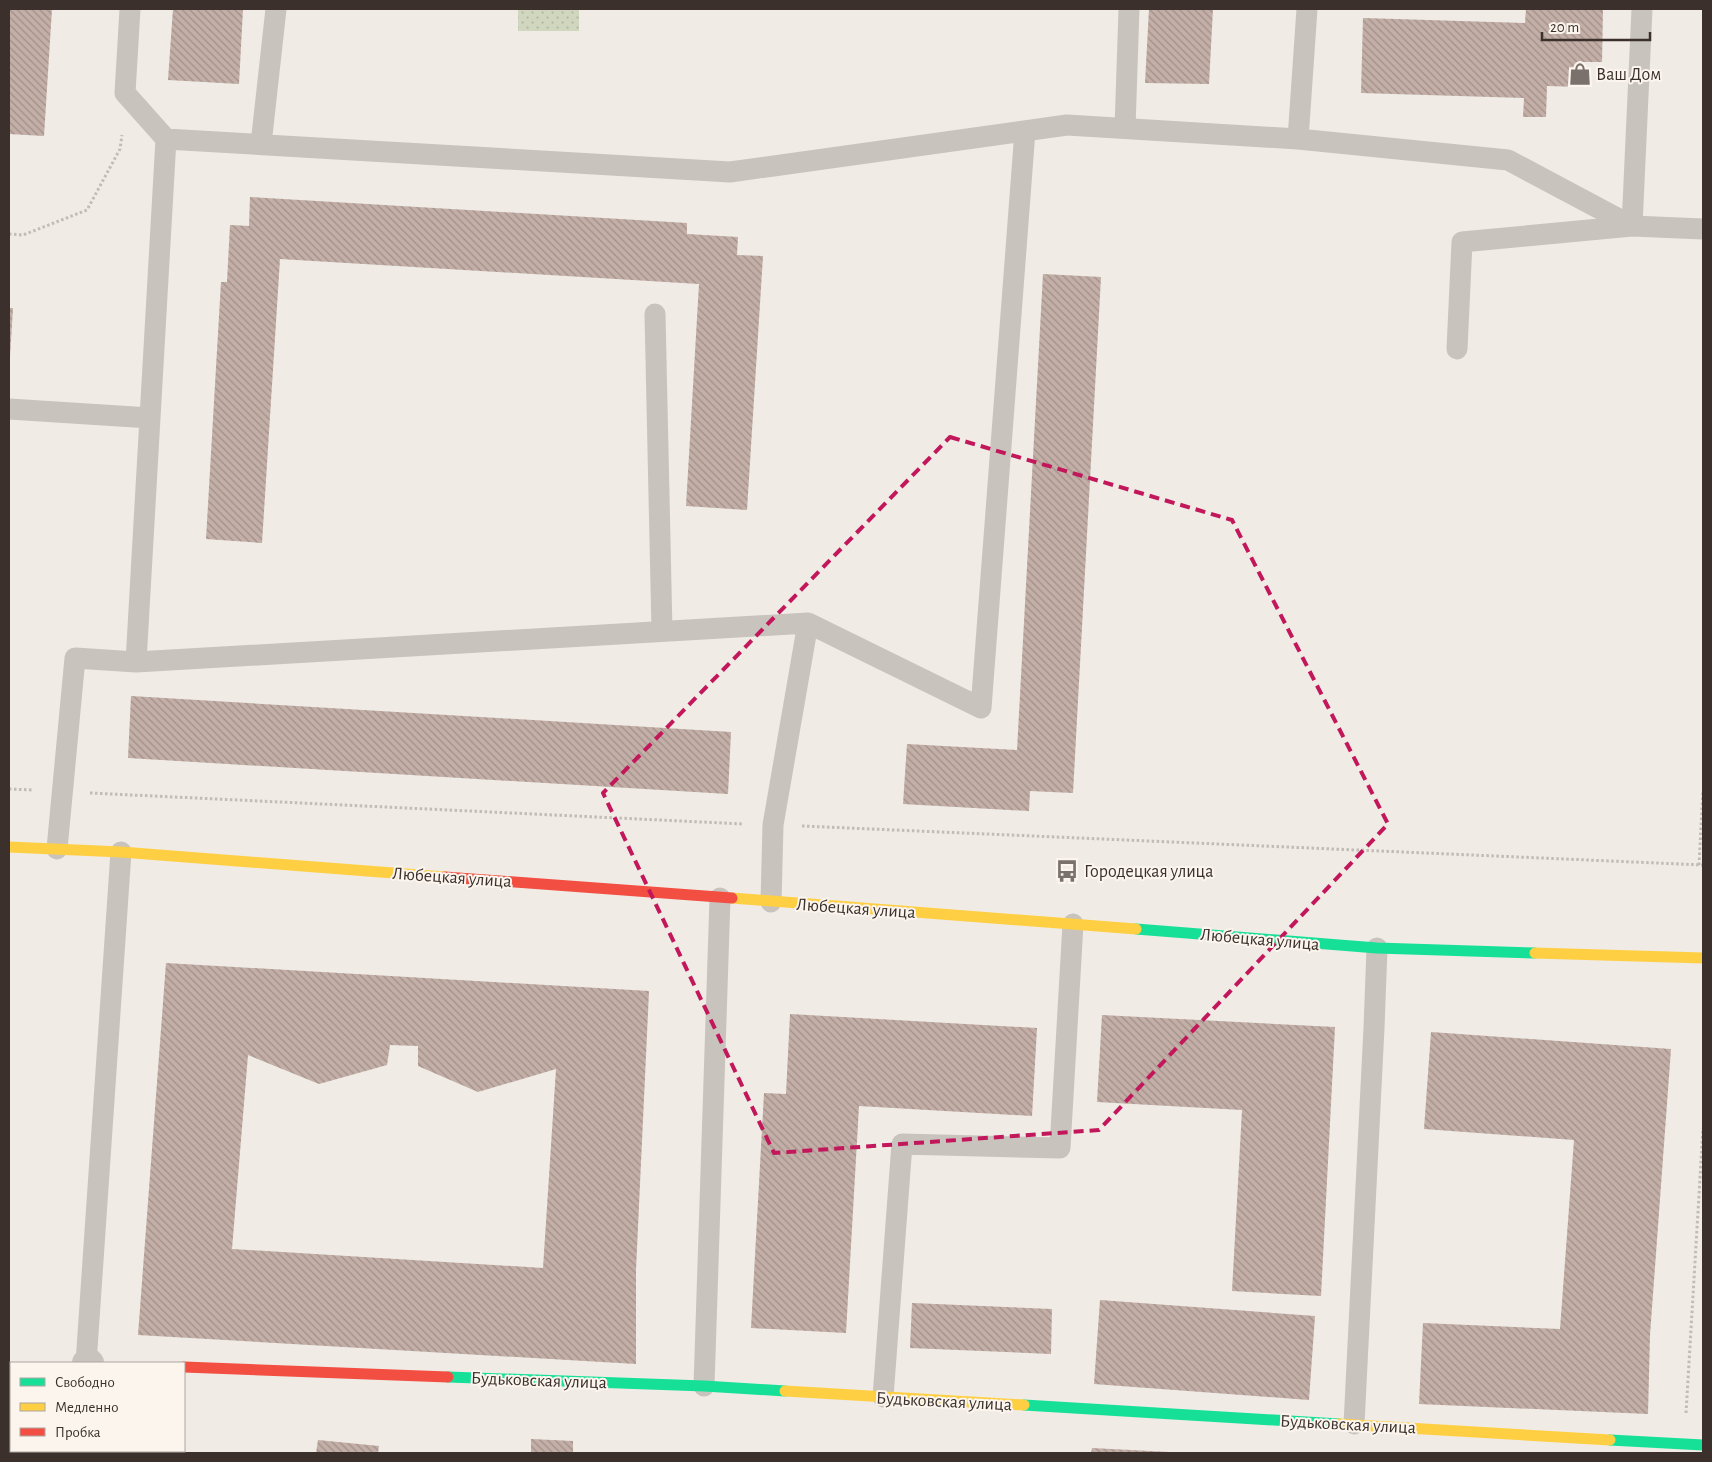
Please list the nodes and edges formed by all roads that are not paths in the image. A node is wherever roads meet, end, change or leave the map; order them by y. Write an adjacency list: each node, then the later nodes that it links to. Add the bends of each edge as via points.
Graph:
1 (130, 9): 8 (lane, via 125,93)
2 (276, 9): 10 (lane)
3 (1129, 9): 6 (lane)
4 (1307, 9): 9 (lane)
5 (1642, 9): 11 (lane)
6 (1125, 128): 7 (lane, via 1067,125); 9 (lane)
7 (1025, 131): 10 (lane, via 730,172); 17 (lane, via 981,708)
8 (166, 139): 10 (lane); 16 (lane)
9 (1298, 139): 11 (lane, via 1508,160)
10 (261, 144)
11 (1632, 226): 12 (lane); 14 (lane, via 1462,242)
12 (1703, 229)
13 (655, 314): 18 (lane)
14 (1458, 348)
15 (9, 409): 16 (lane)
16 (150, 418): 19 (lane)
17 (808, 623): 18 (lane); 24 (lane, via 773,825)
18 (662, 631): 19 (lane)
19 (136, 662): 21 (lane, via 75,658)
20 (9, 847): 21 (street, Любецкая улица)
21 (56, 849): 22 (street, Любецкая улица)
22 (121, 852): 23 (street, Любецкая улица); 28 (lane)
23 (720, 898): 24 (street, Любецкая улица); 30 (lane)
24 (771, 902): 25 (street, Любецкая улица)
25 (1073, 924): 26 (street, Любецкая улица); 31 (lane, via 1060,1148 902,1144)
26 (1377, 948): 27 (street, Любецкая улица); 32 (lane)
27 (1703, 958)
28 (86, 1362)
29 (185, 1367): 30 (street, Будьковская улица)
30 (704, 1386): 31 (street, Будьковская улица)
31 (883, 1397): 32 (street, Будьковская улица)
32 (1354, 1424): 33 (street, Будьковская улица)
33 (1703, 1445)

